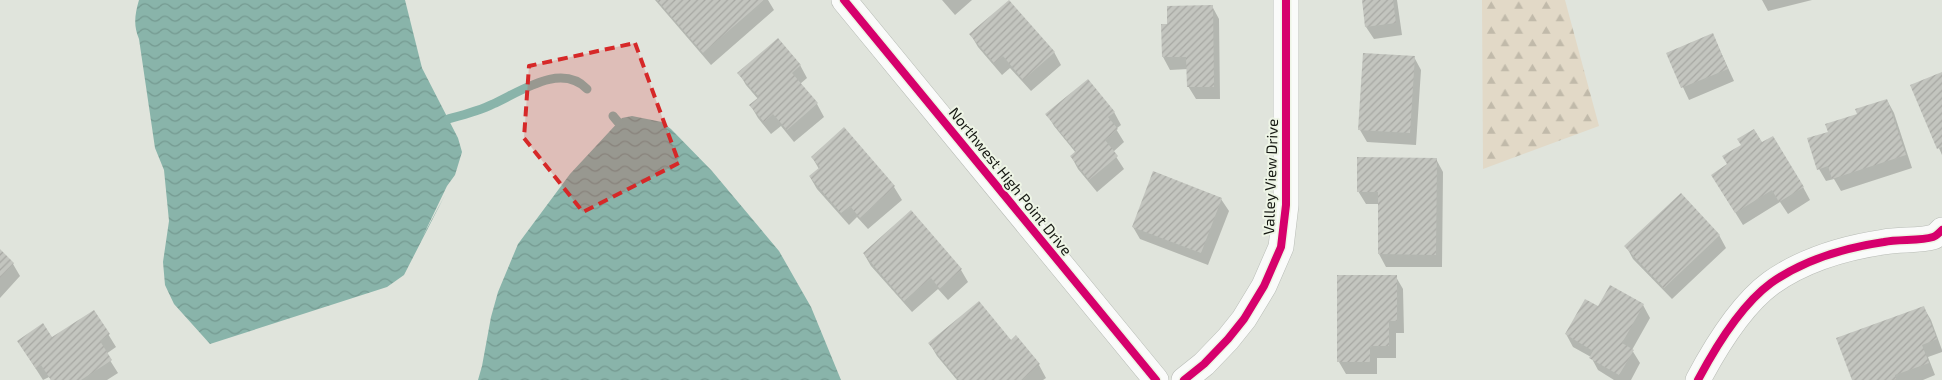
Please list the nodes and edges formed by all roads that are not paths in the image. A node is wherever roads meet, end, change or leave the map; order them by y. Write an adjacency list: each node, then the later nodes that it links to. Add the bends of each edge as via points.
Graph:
1 (844, 0): 4 (street, Northwest High Point Drive)
2 (1286, 0): 5 (street, Valley View Drive, via 1286,205 1281,247 1264,286 1244,319 1204,364)
3 (1942, 230): 6 (street, via 1934,237 1848,247 1816,258 1770,284 1751,302 1718,344)
4 (1156, 380)
5 (1184, 380)
6 (1698, 380)

